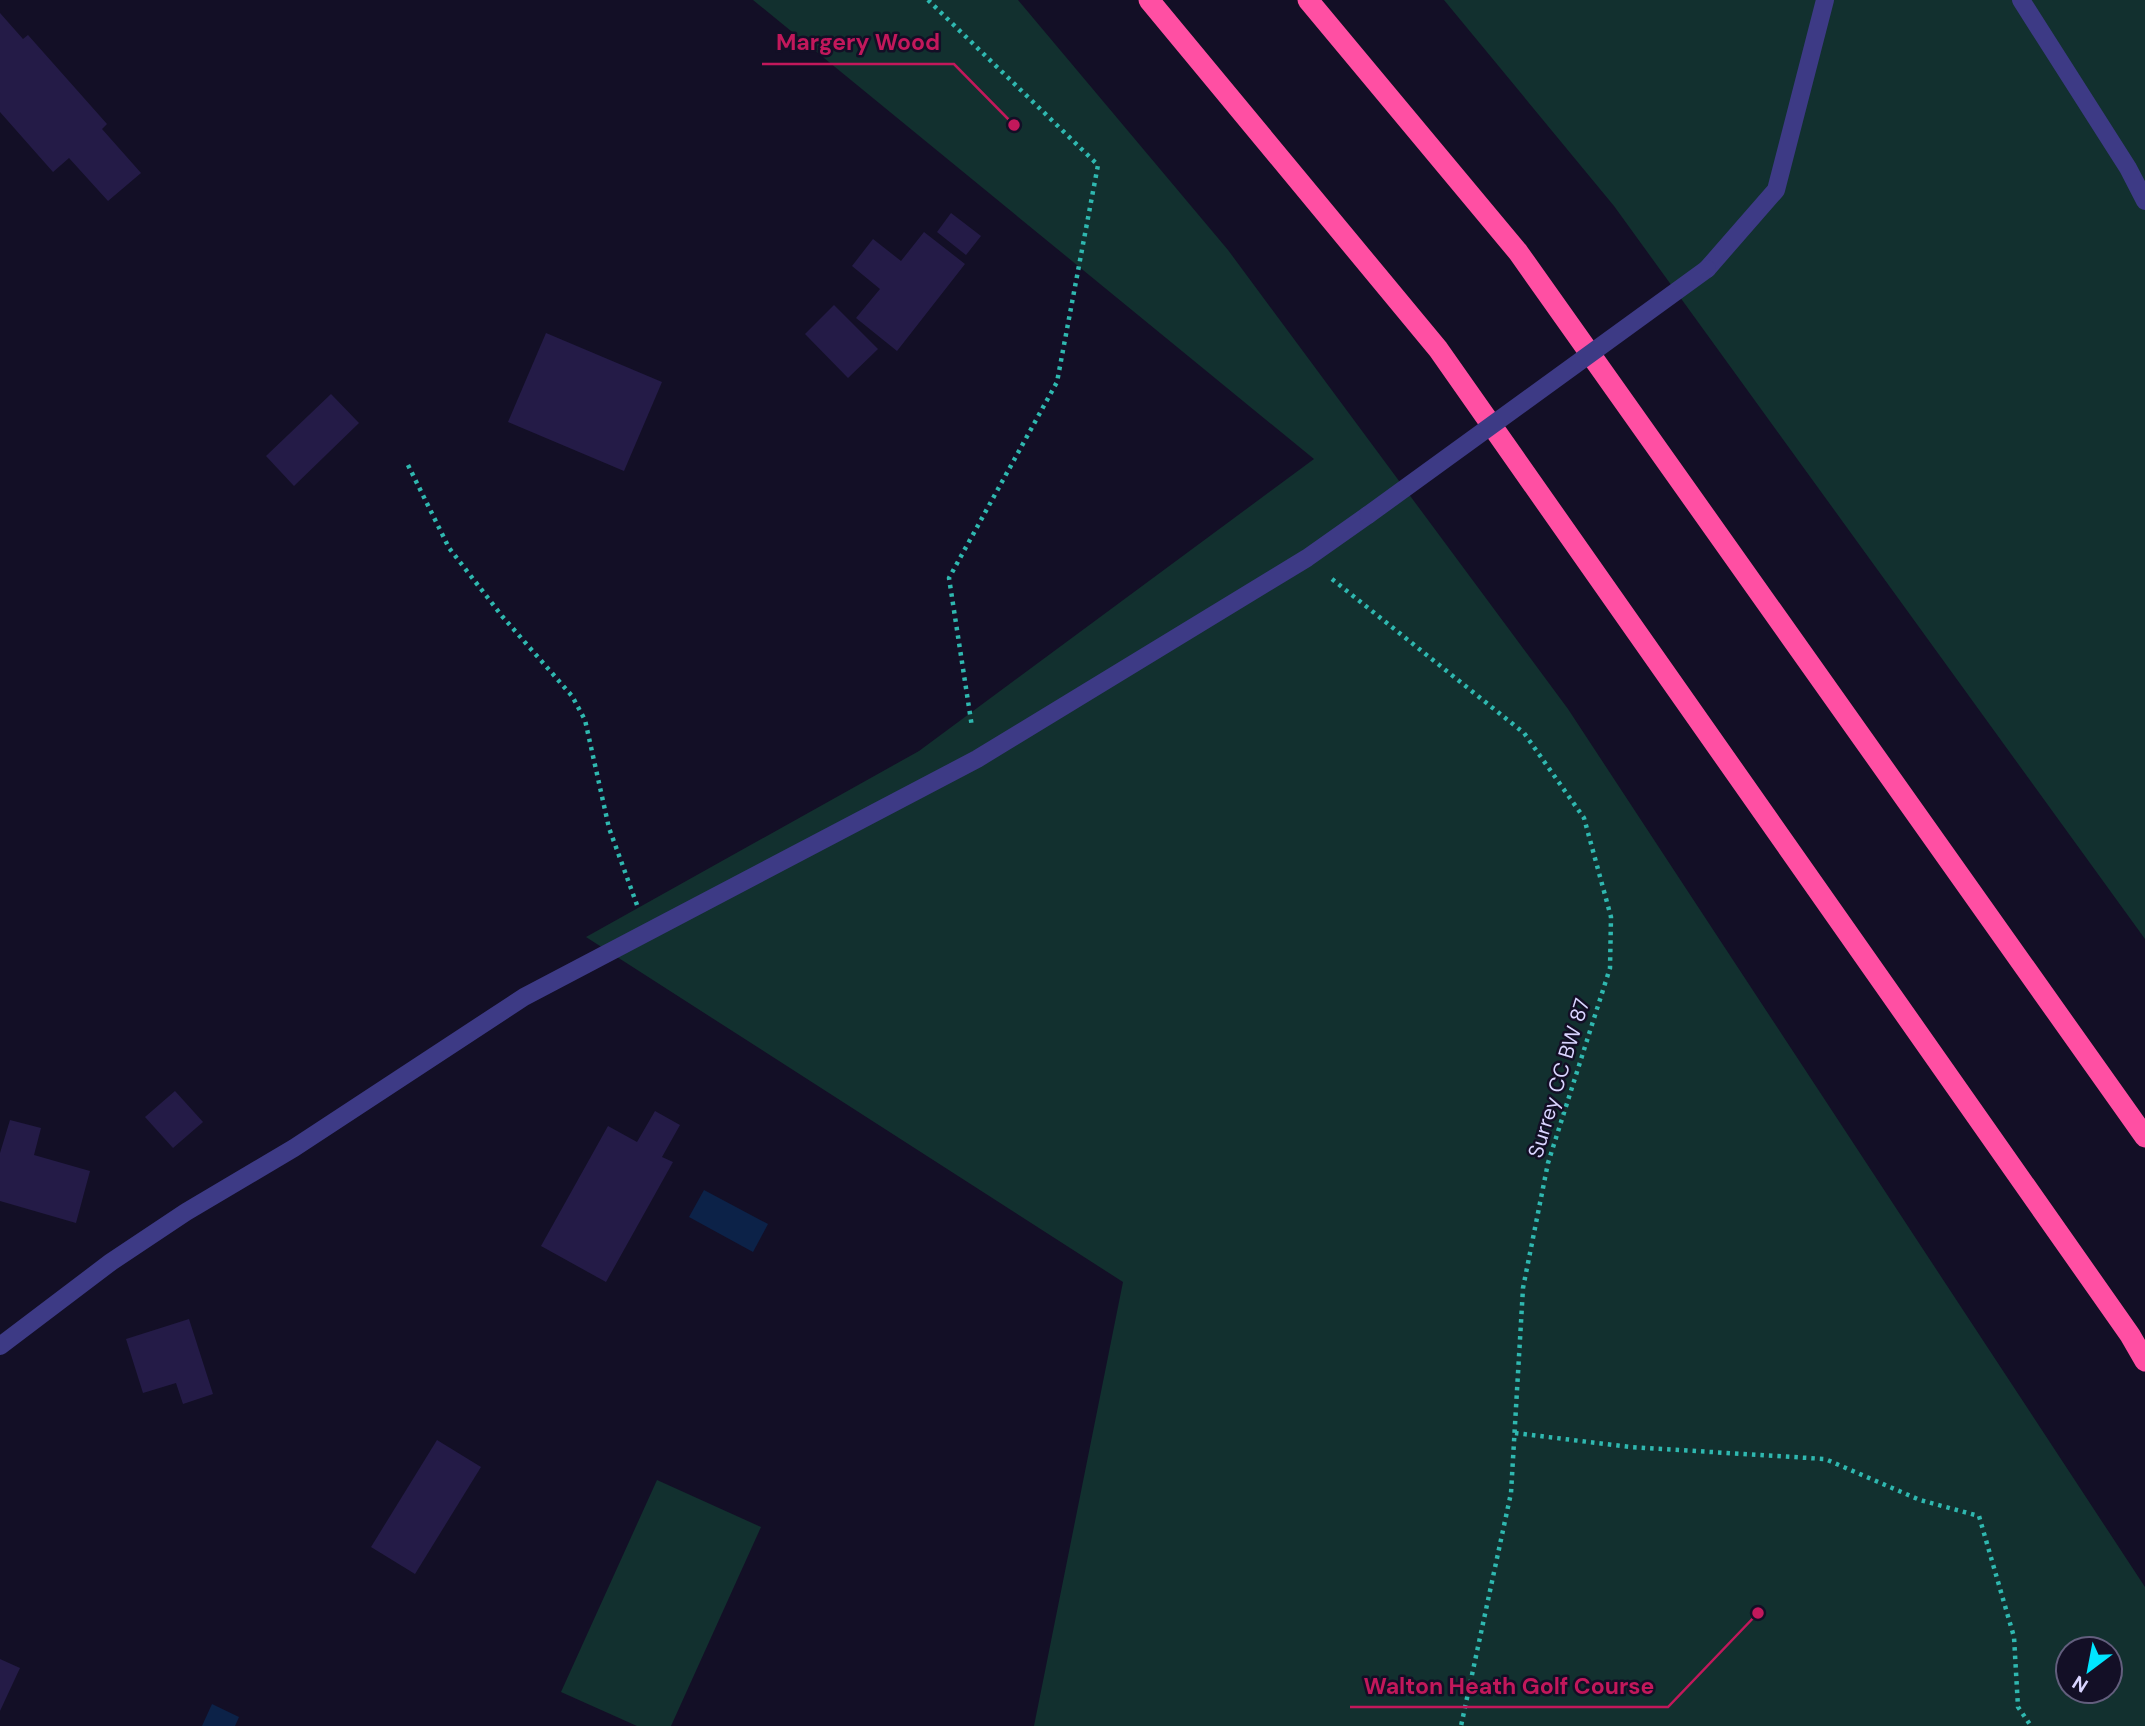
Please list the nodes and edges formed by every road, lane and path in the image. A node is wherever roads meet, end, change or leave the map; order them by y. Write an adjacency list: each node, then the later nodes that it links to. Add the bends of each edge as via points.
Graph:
1 (928, 0): 9 (path, via 1098,165 1057,382 949,578)
2 (1149, 0): 13 (highway, via 1438,349)
3 (1308, 0): 11 (highway, via 1518,252)
4 (1825, 0): 8 (lane, bridge, via 1776,190 1707,269)
5 (2021, 0): 6 (lane)
6 (2145, 201)
7 (408, 465): 10 (path, via 449,548 572,696 584,720 609,828)
8 (1307, 558): 9 (lane); 14 (path, Surrey CC BW 87, via 1524,733 1584,818 1611,917 1610,968 1548,1163 1523,1289)
9 (977, 759): 10 (lane)
10 (647, 933): 12 (lane, via 524,998 294,1148 186,1212)
11 (2145, 1137)
12 (0, 1346)
13 (2145, 1360)
14 (1514, 1433): 15 (path, Surrey CC BW 87, via 1511,1493); 16 (path, via 1630,1447 1825,1459 1920,1500 1979,1516 2014,1637 2018,1707)
15 (1461, 1726)
16 (2031, 1726)

